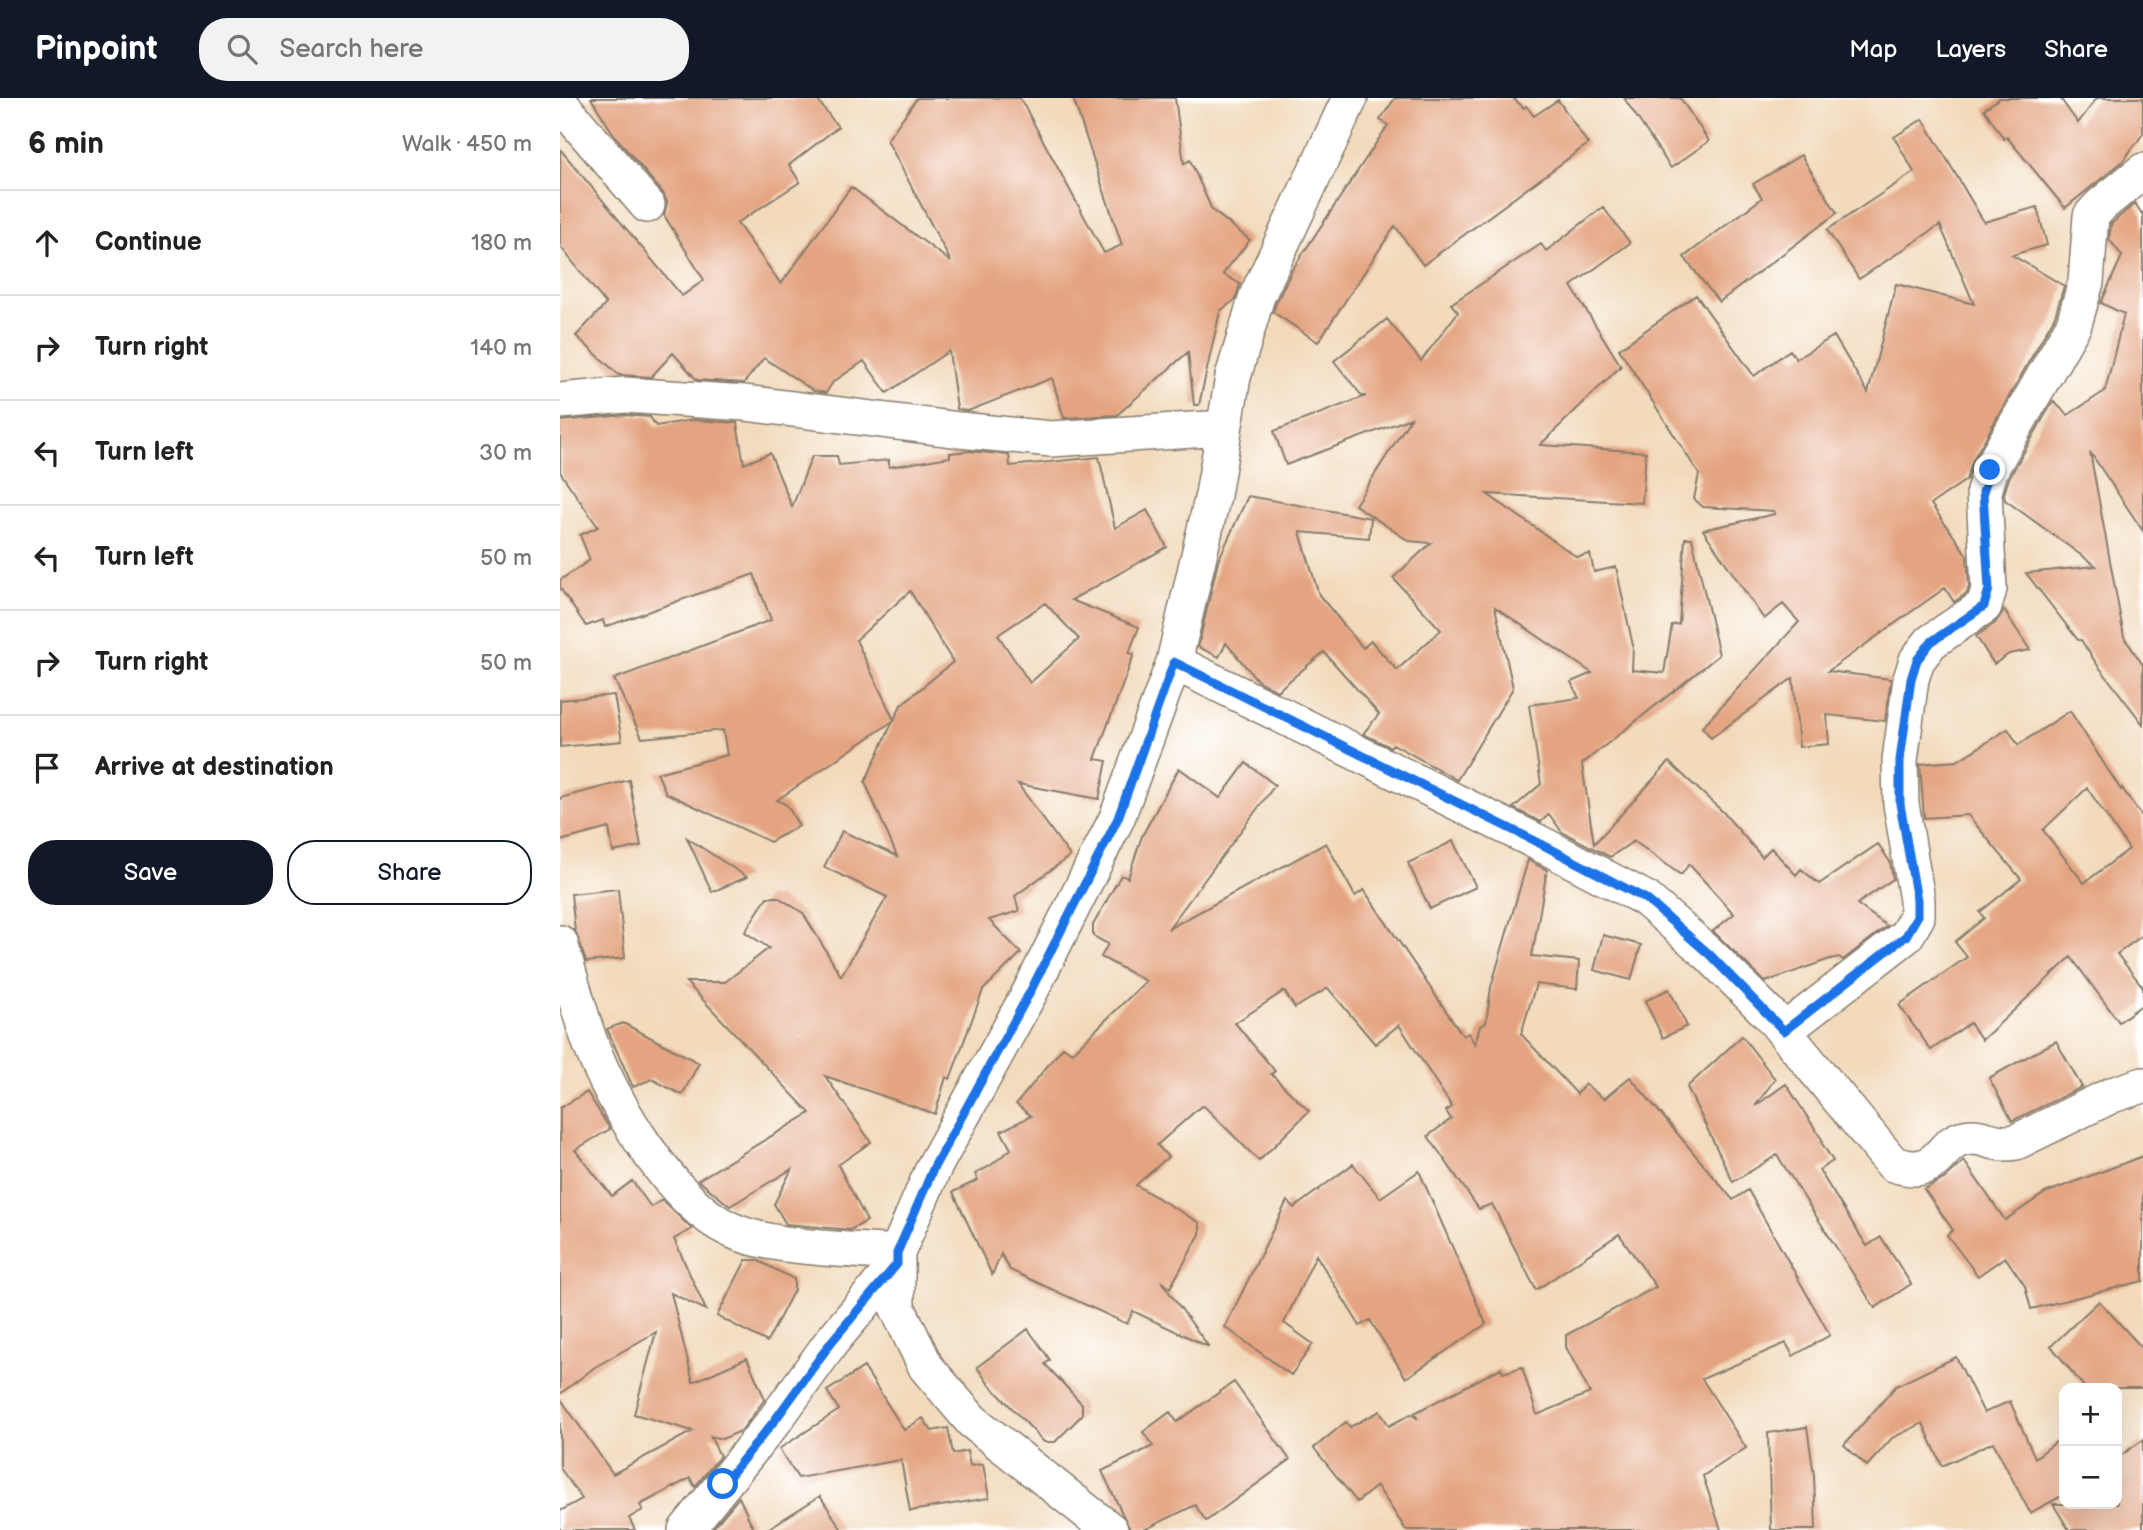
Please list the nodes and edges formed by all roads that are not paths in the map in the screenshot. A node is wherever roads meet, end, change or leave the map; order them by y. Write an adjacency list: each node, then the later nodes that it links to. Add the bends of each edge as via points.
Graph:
1 (1350, 98): 6 (street, via 1257,296 1233,377)
2 (560, 103): 4 (street)
3 (2143, 171): 9 (street, via 2091,216 2086,282 2074,324 1990,470 1983,492 1989,589 1984,606 1931,642 1917,660 1911,679 1900,760 1900,804 1917,917 1906,936)
4 (647, 205)
5 (560, 401): 6 (street, via 625,395 745,403 1051,439)
6 (1224, 428): 7 (street)
7 (1174, 662): 9 (street, via 1646,899 1709,954); 11 (street, via 1118,818 934,1167)
8 (560, 943): 11 (street, via 592,1046 623,1112 697,1210 730,1230 773,1242)
9 (1784, 1031): 10 (street, via 1893,1164 1911,1169 1931,1164 1953,1142 1972,1137 2001,1145 2016,1142 2112,1095)
10 (2143, 1085)
11 (897, 1259): 12 (street); 13 (street, via 897,1307 926,1367 972,1421)
12 (686, 1530)
13 (1110, 1530)

